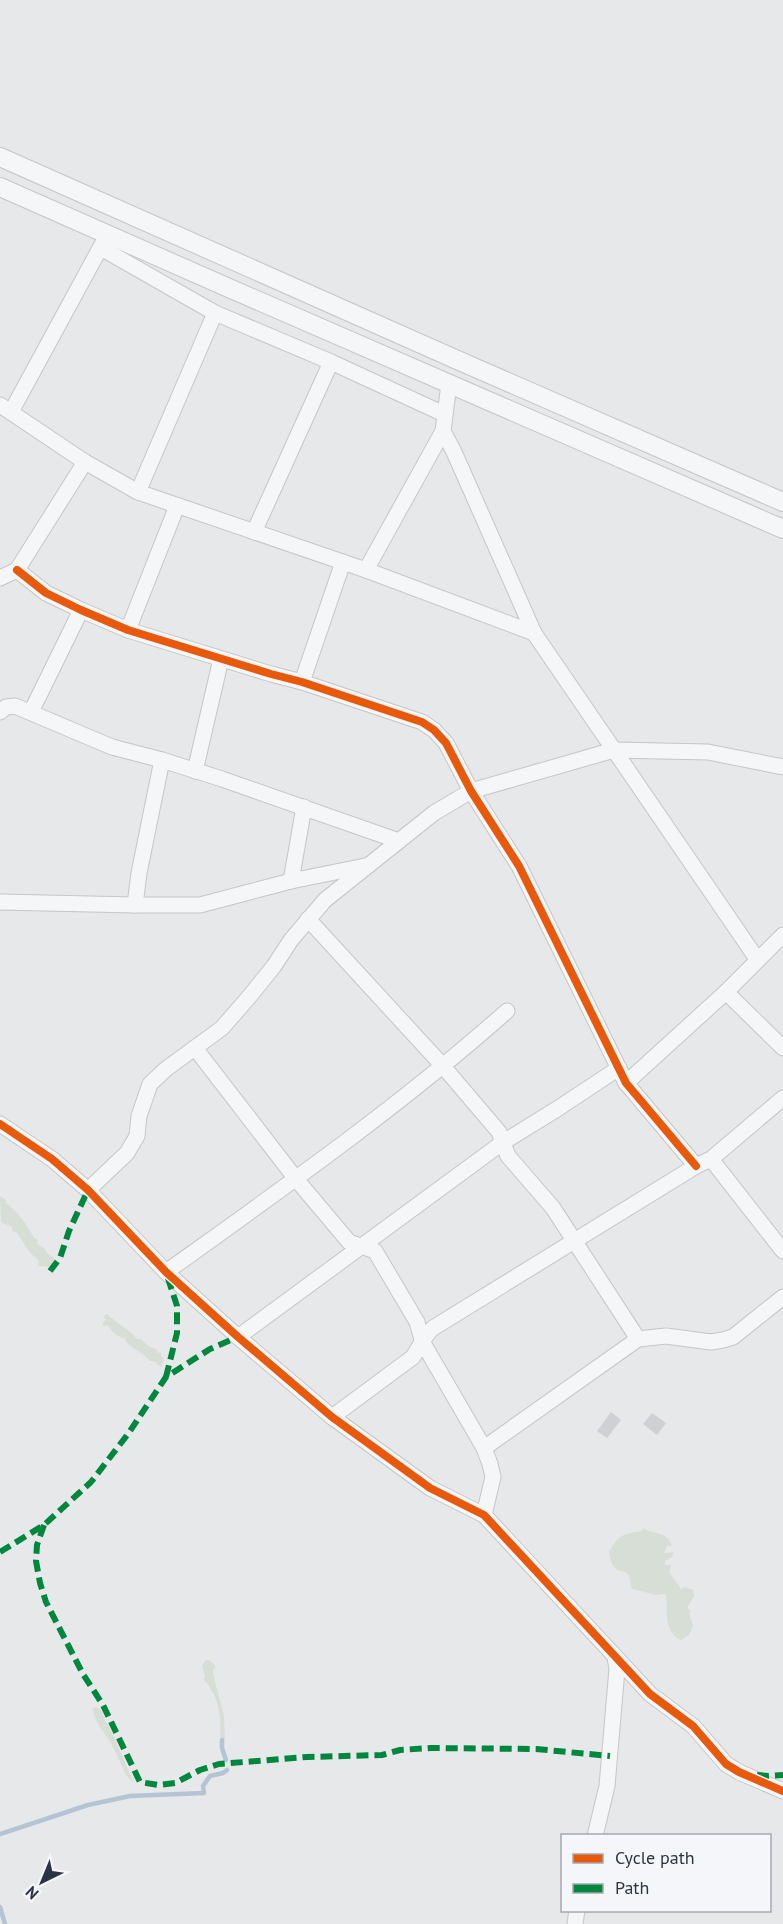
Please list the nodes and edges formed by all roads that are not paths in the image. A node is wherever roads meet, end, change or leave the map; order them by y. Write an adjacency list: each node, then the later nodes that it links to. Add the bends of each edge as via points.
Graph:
1 (0, 157): 10 (street)
2 (0, 186): 3 (street)
3 (104, 241): 4 (street); 6 (street); 7 (street)
4 (215, 313): 5 (street); 13 (street)
5 (331, 362): 8 (street); 17 (street)
6 (449, 384): 8 (street); 12 (street)
7 (5, 409): 11 (street)
8 (444, 414): 9 (street)
9 (443, 431): 20 (street); 24 (street)
10 (648, 443): 12 (street); 14 (street)
11 (85, 462): 13 (street); 19 (street)
12 (637, 467): 16 (street)
13 (138, 492): 15 (street)
14 (783, 502)
15 (177, 506): 17 (street); 23 (street)
16 (783, 529)
17 (254, 532): 18 (street)
18 (344, 562): 20 (street); 26 (street)
19 (17, 570): 21 (street); 22 (street, via 46,593)
20 (366, 570): 24 (street)
21 (0, 578)
22 (81, 610): 23 (street); 28 (street)
23 (128, 630): 25 (street)
24 (534, 633): 29 (street)
25 (221, 659): 26 (street); 32 (street)
26 (302, 682): 33 (street, via 422,722 446,743)
27 (0, 712): 28 (street, via 6,706)
28 (31, 712): 30 (street, via 112,747)
29 (614, 750): 31 (street, via 708,752); 33 (street); 42 (street)
30 (162, 760): 32 (street); 39 (street)
31 (783, 767)
32 (195, 771): 34 (street)
33 (471, 791): 35 (street, via 434,813); 48 (street, via 519,866)
34 (304, 807): 35 (street); 37 (street)
35 (399, 841): 36 (street)
36 (369, 865): 37 (street); 40 (street, via 325,900)
37 (291, 882): 39 (street, via 200,904)
38 (0, 902): 39 (street)
39 (135, 905)
40 (308, 920): 45 (street, via 222,1028); 47 (street)
41 (783, 935): 42 (street)
42 (757, 959): 43 (street)
43 (726, 992): 46 (street); 49 (street)
44 (507, 1011): 47 (street)
45 (195, 1048): 55 (street); 56 (street, via 150,1084 137,1136 128,1153)
46 (783, 1048)
47 (442, 1065): 52 (street, via 499,1132); 55 (street)
48 (620, 1068): 49 (street); 52 (street)
49 (627, 1083): 54 (street)
50 (783, 1098): 53 (street)
51 (0, 1124): 56 (street)
52 (502, 1143): 57 (street); 58 (street)
53 (711, 1159): 54 (street); 59 (street)
54 (696, 1166): 57 (street)
55 (296, 1179): 58 (street, via 349,1242); 60 (street)
56 (88, 1190): 60 (street)
57 (574, 1240): 63 (street); 64 (street, via 433,1328 424,1336)
58 (360, 1246): 62 (street); 64 (street, via 375,1251 417,1322)
59 (783, 1251)
60 (166, 1272): 62 (street)
61 (783, 1297): 63 (street, via 723,1340 666,1336)
62 (238, 1337): 65 (street)
63 (638, 1339): 66 (street)
64 (423, 1343): 65 (street, via 413,1356); 66 (street)
65 (332, 1417): 67 (street, via 430,1488)
66 (484, 1448): 67 (street, via 494,1478)
67 (484, 1515): 68 (street)
68 (615, 1657): 69 (street, via 650,1694 693,1726 726,1764); 70 (street, via 607,1786)
69 (783, 1791)
70 (595, 1834)

